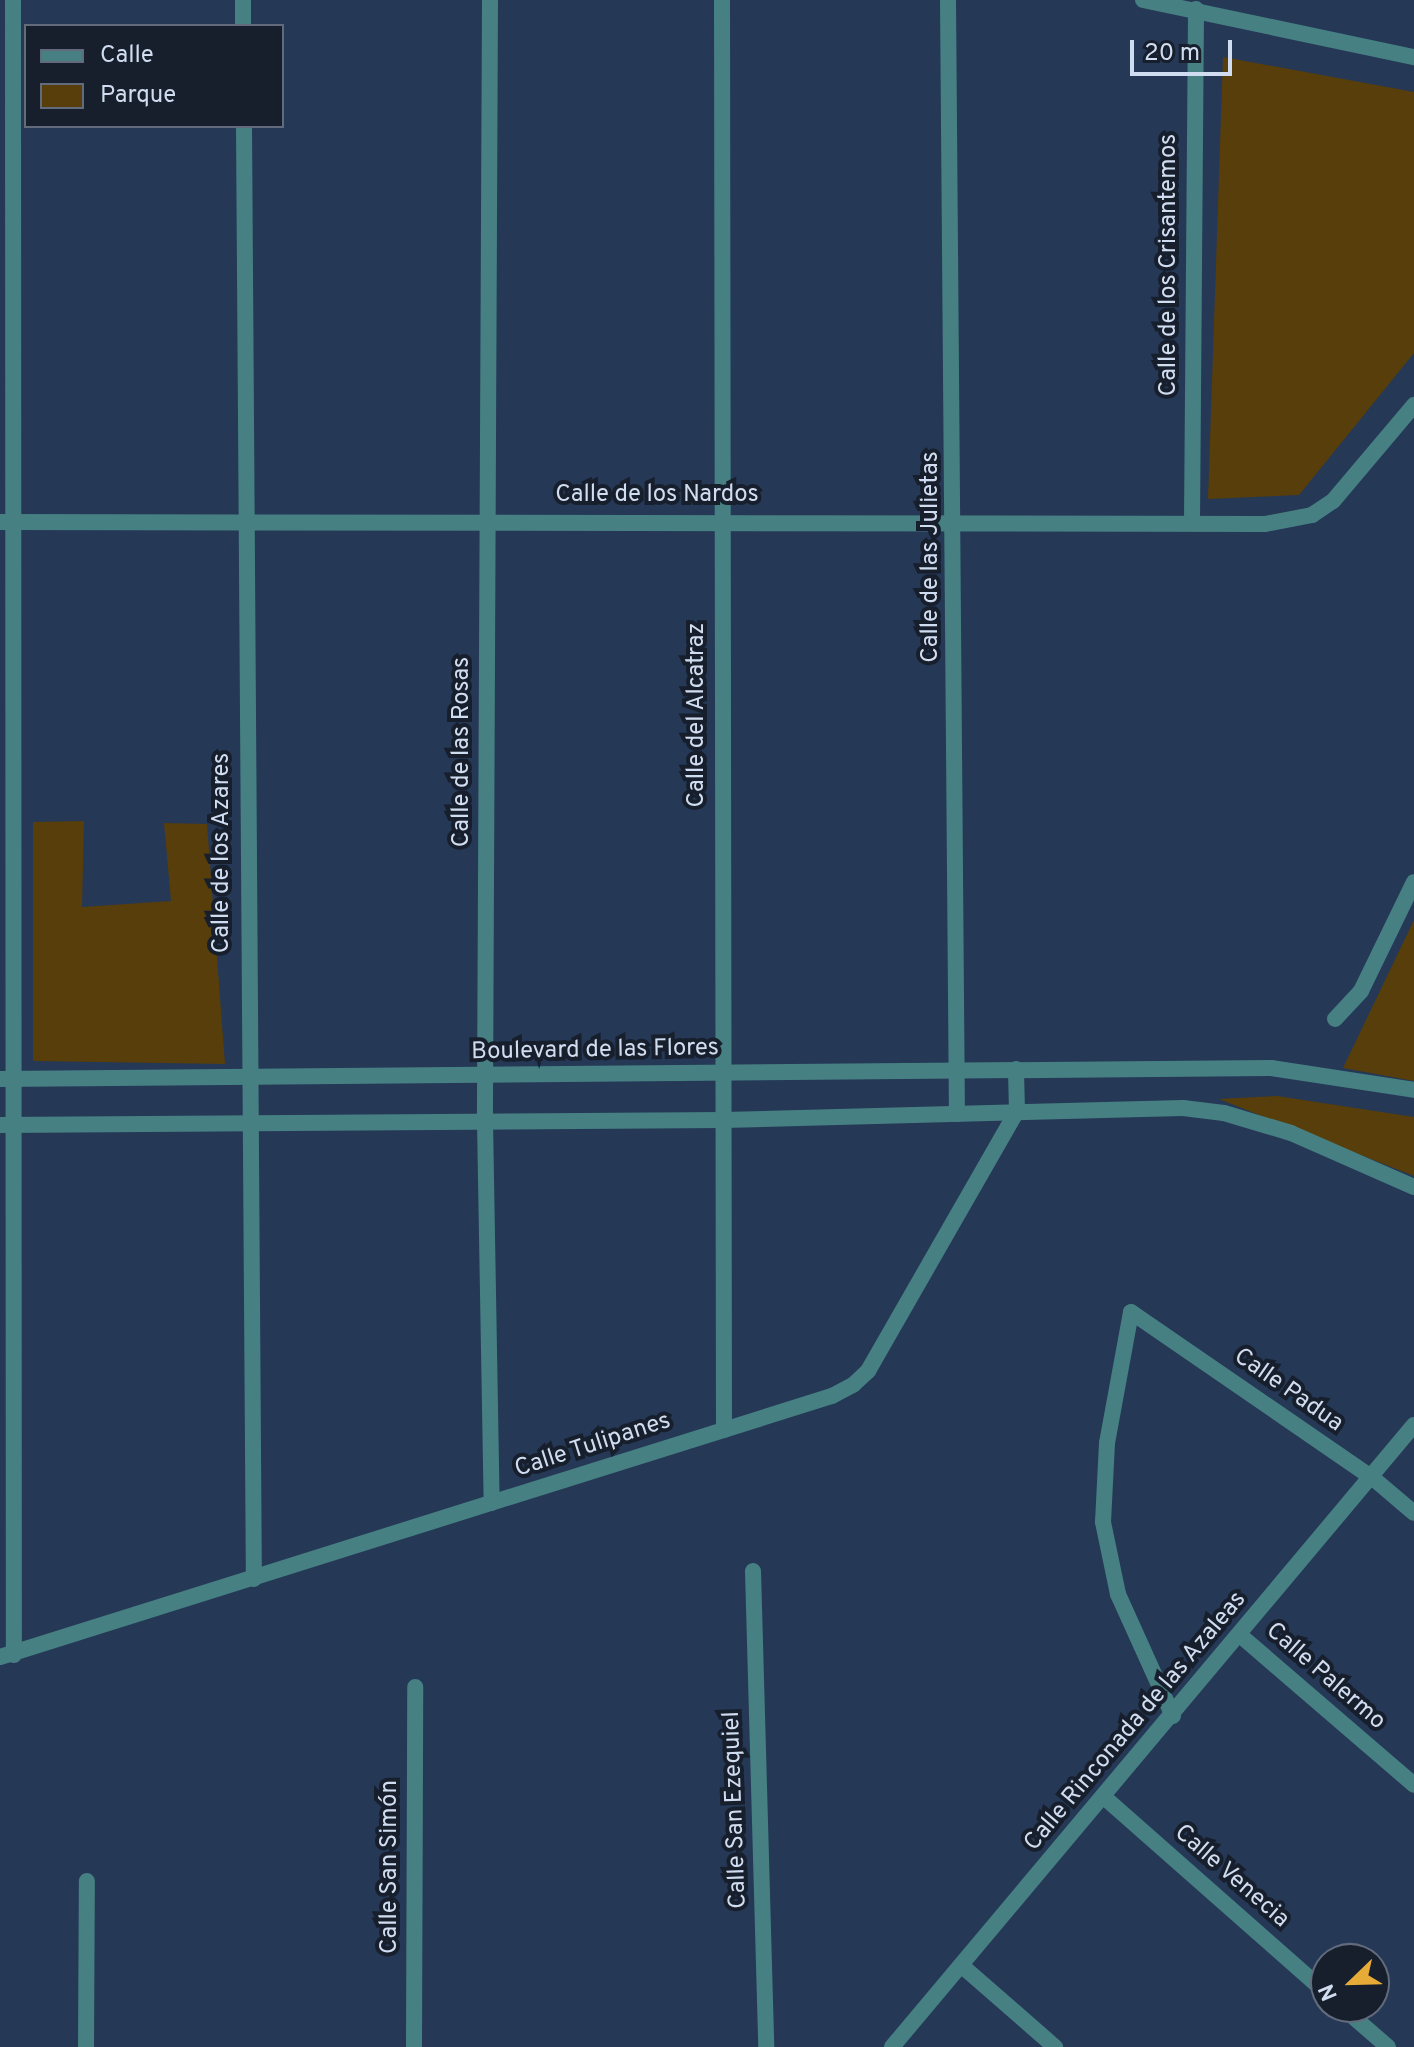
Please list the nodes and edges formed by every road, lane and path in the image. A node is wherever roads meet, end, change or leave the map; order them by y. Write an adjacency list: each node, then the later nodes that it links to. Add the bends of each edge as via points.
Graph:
1 (13, 0): 17 (street)
2 (243, 0): 8 (street)
3 (490, 0): 15 (street, Calle de las Rosas)
4 (722, 0): 12 (street, Calle del Alcatraz)
5 (948, 0): 13 (street, Calle de las Julietas)
6 (1143, 0): 7 (street)
7 (1196, 9): 9 (street); 16 (street, Calle de los Crisantemos)
8 (243, 24)
9 (1414, 57)
10 (244, 128): 14 (street, Calle de los Azares)
11 (1414, 405): 16 (street, Calle de los Nardos, via 1353,482 1312,515 1265,524)
12 (722, 519): 13 (street, Calle de los Nardos); 15 (street, Calle de los Nardos); 22 (street, Calle del Alcatraz)
13 (956, 520): 16 (street, Calle de los Nardos); 20 (street, Calle de las Julietas)
14 (246, 521): 15 (street, Calle de los Nardos); 17 (street, Calle de los Nardos); 23 (street, Calle de los Azares)
15 (488, 521): 24 (street, Calle de las Rosas)
16 (1192, 521)
17 (7, 522): 25 (street)
18 (1414, 882): 19 (street, via 1361,991)
19 (1335, 1019)
20 (957, 1067): 21 (street, Boulevard de las Flores); 22 (street, Boulevard de las Flores); 28 (street, Calle de las Julietas)
21 (1016, 1069): 26 (street, Boulevard de las Flores, via 1271,1068); 27 (street)
22 (722, 1072): 24 (street, Boulevard de las Flores); 29 (street, Calle del Alcatraz)
23 (248, 1076): 24 (street, Boulevard de las Flores); 25 (street, Boulevard de las Flores); 31 (street, Calle de los Azares)
24 (485, 1078): 30 (street, Calle de las Rosas)
25 (8, 1079): 32 (street)
26 (1414, 1090)
27 (1017, 1111): 28 (street); 33 (street, via 1183,1108 1224,1113 1291,1133); 35 (street, Calle Tulipanes, via 868,1371 832,1396)
28 (957, 1114): 29 (street)
29 (723, 1120): 30 (street); 35 (street, Calle del Alcatraz)
30 (485, 1121): 31 (street); 37 (street, Calle de las Rosas)
31 (249, 1123): 32 (street); 40 (street, Calle de los Azares)
32 (8, 1125): 42 (street)
33 (1414, 1187)
34 (1414, 1425): 36 (street, Calle Rinconada de las Azaleas)
35 (724, 1430): 37 (street, Calle Tulipanes)
36 (1374, 1479): 38 (street, Calle Padua); 41 (street, Calle Rinconada de las Azaleas); 44 (street, Calle Padua, via 1131,1312 1107,1443 1103,1522 1118,1594)
37 (492, 1503): 40 (street, Calle Tulipanes)
38 (1414, 1513)
39 (753, 1571): 53 (street, Calle San Ezequiel)
40 (254, 1579): 42 (street, Calle Tulipanes)
41 (1241, 1636): 44 (street, Calle Rinconada de las Azaleas); 45 (street, Calle Palermo)
42 (7, 1656)
43 (415, 1687): 52 (street, Calle San Simón)
44 (1173, 1716): 46 (street, Calle Rinconada de las Azaleas)
45 (1414, 1785)
46 (1104, 1797): 48 (street, Calle Rinconada de las Azaleas); 49 (street, Calle Venecia)
47 (87, 1881): 51 (street)
48 (961, 1965): 54 (street, Calle Rinconada de las Azaleas); 55 (street)
49 (1310, 1979)
50 (1360, 2023): 56 (street)
51 (86, 2047)
52 (414, 2047)
53 (766, 2047)
54 (892, 2047)
55 (1055, 2047)
56 (1388, 2047)

